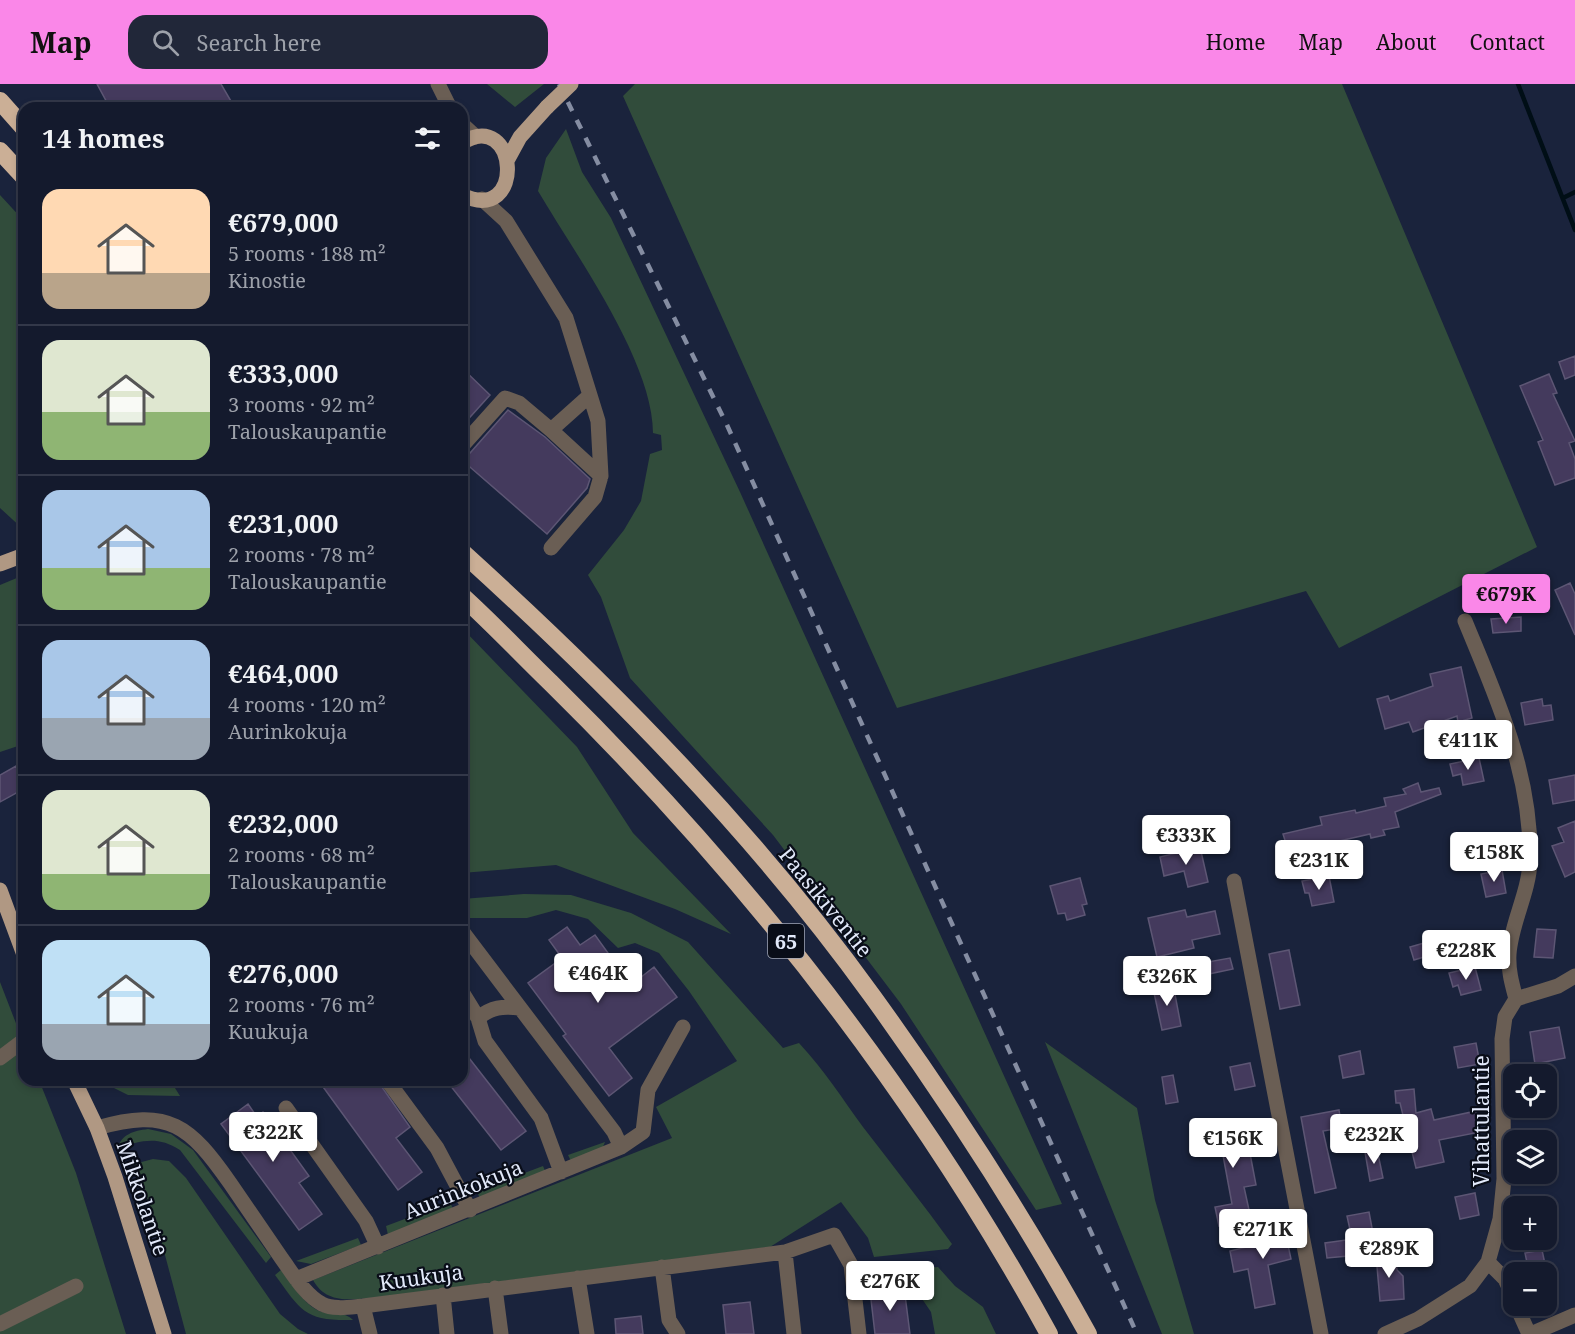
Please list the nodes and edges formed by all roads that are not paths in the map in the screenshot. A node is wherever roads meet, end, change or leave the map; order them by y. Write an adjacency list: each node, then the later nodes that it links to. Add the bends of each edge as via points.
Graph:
1 (438, 84): 4 (street)
2 (571, 84): 6 (main road, bridge)
3 (0, 101): 5 (highway)
4 (447, 102)
5 (18, 121)
6 (520, 137): 8 (main road); 10 (main road)
7 (469, 140): 8 (main road)
8 (492, 141): 10 (main road)
9 (0, 151): 11 (highway)
10 (508, 159): 12 (main road)
11 (18, 170)
12 (504, 186): 14 (main road); 15 (street)
13 (468, 197): 14 (main road)
14 (482, 199): 15 (street)
15 (507, 221): 16 (street, via 566,318)
16 (589, 396): 17 (street); 19 (street, via 598,421)
17 (550, 430): 18 (street, via 519,403 505,398); 19 (street)
18 (468, 439)
19 (601, 476): 20 (street, via 595,497)
20 (551, 548)
21 (18, 557): 23 (main road)
22 (468, 557): 68 (highway, Paasikiventie / 65, via 645,728 798,901 873,996 1012,1202)
23 (0, 564)
24 (468, 602): 67 (highway, 65, via 624,755 776,927 928,1136 985,1222)
25 (1465, 621): 31 (street, via 1520,763 1527,814 1530,862 1509,952)
26 (1234, 881): 69 (street)
27 (0, 890): 28 (main road)
28 (18, 935)
29 (468, 939): 33 (street)
30 (1575, 976): 31 (street, via 1558,986)
31 (1516, 999): 47 (street, Vihattulantie, via 1509,1007 1503,1028 1504,1179 1500,1220)
32 (468, 1002): 34 (street)
33 (520, 1008): 34 (street, via 489,1009); 42 (street, via 614,1132)
34 (478, 1018): 43 (street, via 485,1041 541,1118)
35 (682, 1027): 42 (street, Aurinkokuja, via 648,1090 643,1132)
36 (18, 1044): 37 (street)
37 (0, 1058)
38 (77, 1086): 41 (main road, Mikkolantie)
39 (391, 1086): 44 (street, via 437,1148)
40 (286, 1108): 45 (street, via 366,1221)
41 (97, 1128): 51 (street, Kuukuja, via 146,1120 164,1122 188,1132 208,1151); 59 (main road, Mikkolantie, via 138,1244)
42 (621, 1147): 43 (street, Aurinkokuja)
43 (561, 1172): 44 (street, Aurinkokuja)
44 (470, 1210): 45 (street, Aurinkokuja)
45 (378, 1247): 51 (street, Aurinkokuja)
46 (785, 1252): 48 (street, Kuukuja); 65 (street); 66 (street, Kuukuja, via 834,1236 851,1265)
47 (1488, 1262): 49 (street); 70 (street, via 1470,1286 1418,1319)
48 (662, 1267): 50 (street, Kuukuja); 64 (street, via 669,1320)
49 (1503, 1276)
50 (578, 1278): 53 (street, Kuukuja); 63 (street)
51 (296, 1279): 55 (street, Kuukuja, via 322,1304)
52 (76, 1286): 58 (street)
53 (495, 1288): 54 (street, Kuukuja); 62 (street)
54 (443, 1295): 55 (street, Kuukuja); 61 (street)
55 (363, 1306): 60 (street)
56 (1575, 1315): 71 (street)
57 (1521, 1316): 71 (street)
58 (0, 1324)
59 (164, 1334)
60 (370, 1334)
61 (447, 1334)
62 (501, 1334)
63 (587, 1334)
64 (678, 1334)
65 (795, 1334)
66 (859, 1334)
67 (1049, 1334)
68 (1088, 1334)
69 (1321, 1334)
70 (1385, 1334)
71 (1530, 1334)

